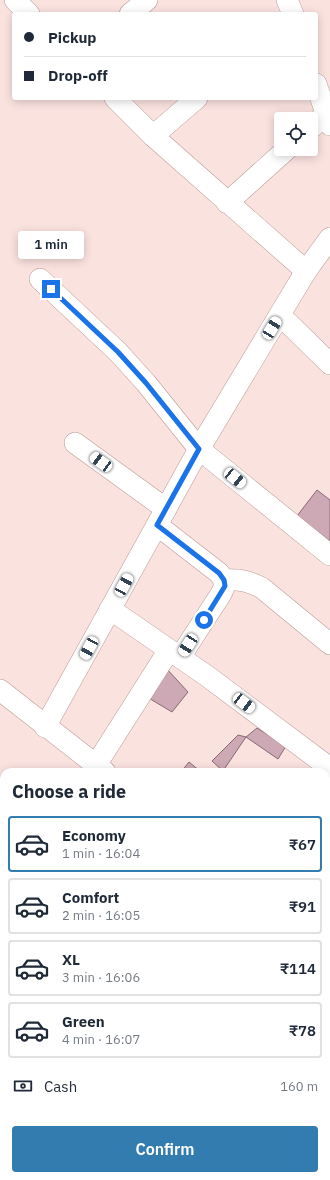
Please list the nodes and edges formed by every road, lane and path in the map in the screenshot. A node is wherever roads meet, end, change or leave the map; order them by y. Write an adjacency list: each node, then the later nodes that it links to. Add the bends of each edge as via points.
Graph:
1 (15, 0): 4 (street)
2 (147, 0): 5 (street)
3 (287, 0): 6 (street)
4 (27, 12)
5 (132, 12)
6 (291, 12)
7 (318, 97): 10 (street)
8 (117, 100): 11 (street)
9 (195, 100): 11 (street)
10 (322, 122)
11 (153, 136): 13 (street)
12 (279, 156): 13 (street)
13 (227, 203): 15 (street)
14 (330, 238): 15 (street)
15 (317, 265): 17 (street)
16 (40, 279): 20 (street, via 118,352)
17 (280, 315): 18 (street); 20 (street)
18 (330, 364)
19 (75, 443): 21 (street)
20 (199, 449): 21 (street); 22 (street)
21 (161, 517): 23 (street); 24 (street)
22 (330, 555)
23 (224, 580): 25 (street, via 250,582 262,588); 26 (street, via 225,586 221,594)
24 (110, 609): 26 (street); 28 (street)
25 (330, 644)
26 (175, 654): 30 (street); 31 (street)
27 (0, 690): 28 (street)
28 (45, 727): 29 (street)
29 (99, 768)
30 (101, 768)
31 (330, 768)

